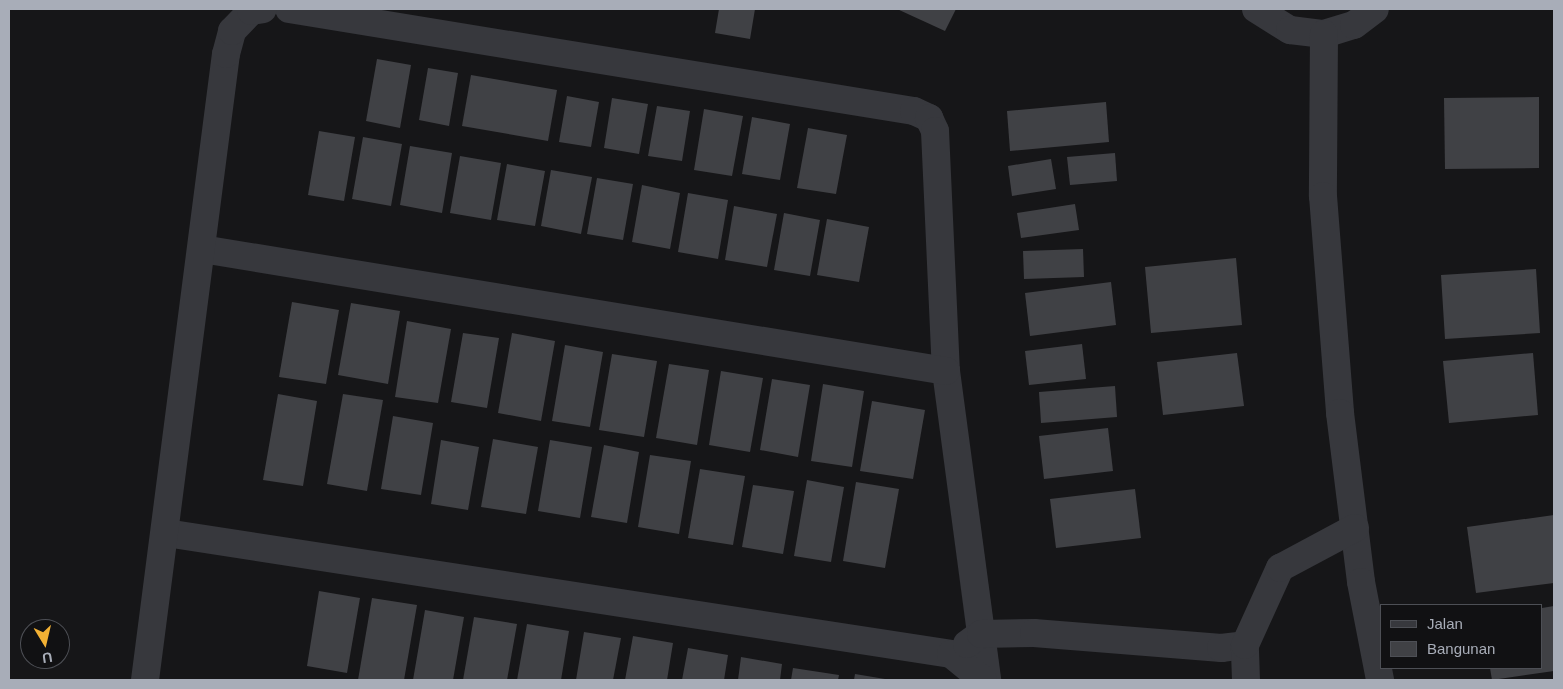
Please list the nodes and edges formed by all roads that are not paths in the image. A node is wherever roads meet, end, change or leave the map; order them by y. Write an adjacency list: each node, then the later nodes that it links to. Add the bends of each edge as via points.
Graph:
1 (263, 9): 6 (street, via 251,11 232,31 226,54)
2 (289, 9): 7 (street, via 914,111 929,118 935,131)
3 (1256, 9): 5 (street, via 1290,30)
4 (1375, 9): 5 (street, via 1354,25)
5 (1324, 34): 8 (street, via 1323,196 1340,413)
6 (202, 248): 7 (street); 9 (street)
7 (946, 372): 10 (street)
8 (1355, 528): 11 (street, via 1280,568); 17 (street)
9 (166, 532): 12 (street); 13 (street)
10 (981, 634): 11 (street, via 1034,633 1221,648); 12 (street); 15 (street)
11 (1245, 645): 16 (street)
12 (951, 654): 14 (street)
13 (145, 680)
14 (983, 680)
15 (987, 680)
16 (1246, 680)
17 (1380, 680)

